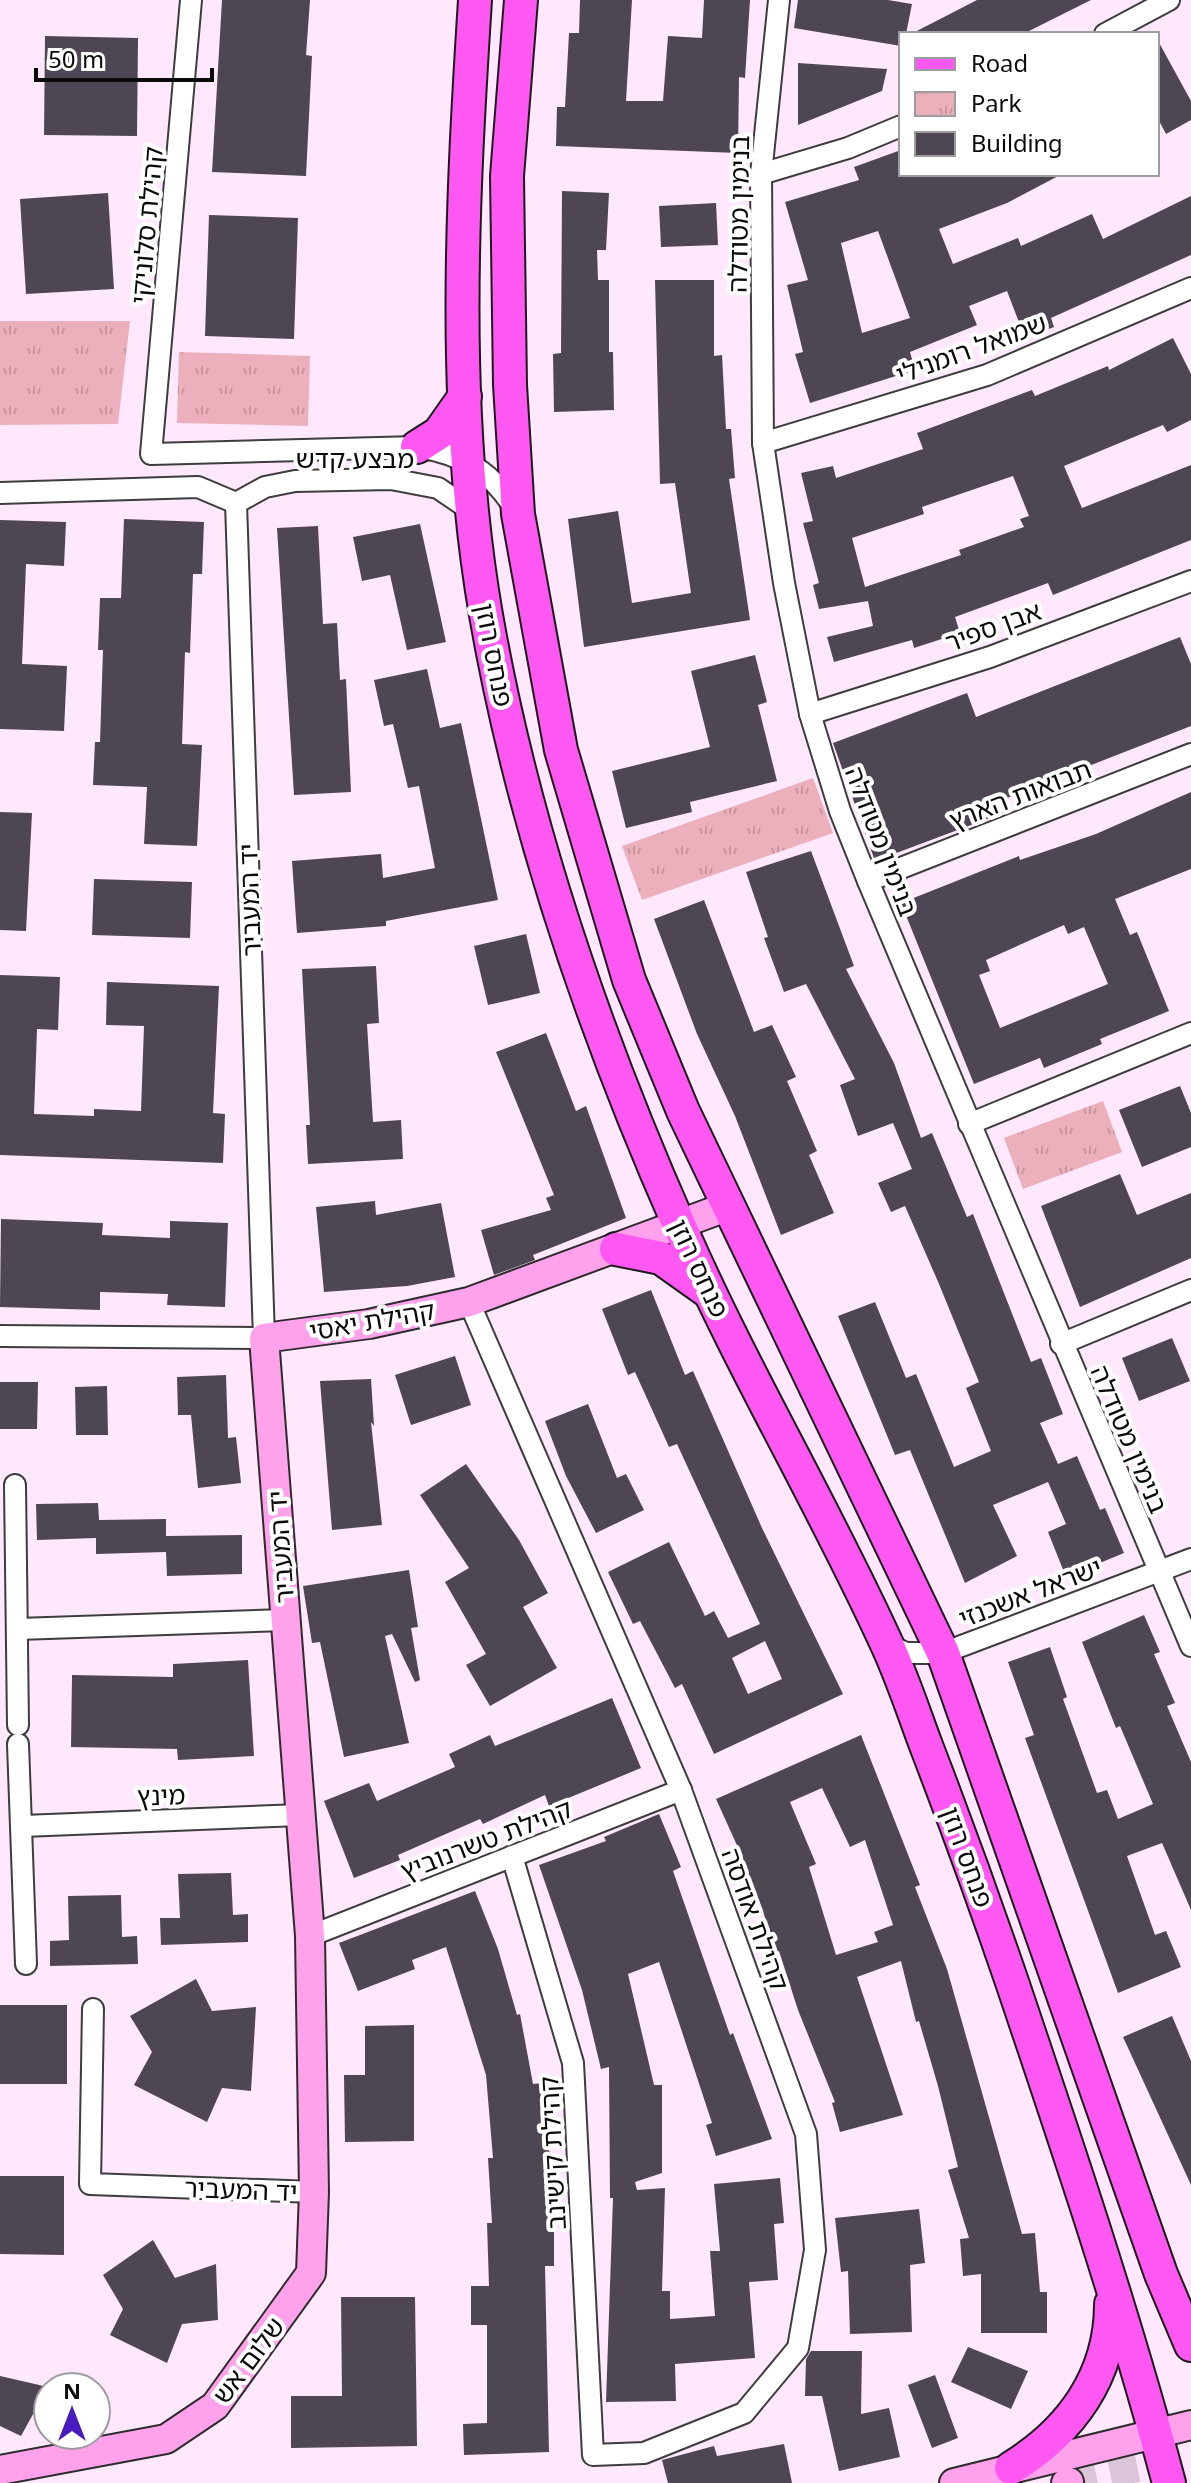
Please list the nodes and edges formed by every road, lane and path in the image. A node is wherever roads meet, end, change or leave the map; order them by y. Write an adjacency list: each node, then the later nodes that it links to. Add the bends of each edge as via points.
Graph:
1 (191, 0): 13 (street, קהילת סלוניקי)
2 (475, 0): 10 (main road, פנחס רוזן, via 463,177)
3 (521, 0): 18 (main road, פנחס רוזן, via 507,176)
4 (779, 0): 8 (street, בנימין מטודלה)
5 (1169, 0): 6 (street)
6 (1109, 32)
7 (899, 127): 8 (street)
8 (761, 174): 11 (street, בנימין מטודלה)
9 (1191, 288): 11 (street, שמואל רומנילי, via 987,375)
10 (465, 396): 12 (main road, via 439,433); 14 (main road, פנחס רוזן)
11 (763, 443): 20 (street, בנימין מטודלה)
12 (417, 447): 13 (street, מבצע קדש); 14 (street, מבצע קדש)
13 (151, 454)
14 (465, 461): 17 (main road, פנחס רוזן); 18 (street, מבצע קדש, via 484,470)
15 (0, 493): 16 (street, via 198,487)
16 (236, 503): 17 (street, מבצע קדש, via 265,487 295,481 391,479 438,488); 32 (street, יד המעביר)
17 (469, 509): 26 (main road, פנחס רוזן, via 487,621 553,901)
18 (518, 514): 25 (main road, פנחס רוזן, via 561,750 629,980)
19 (1191, 581): 20 (street, אבן ספיר, via 990,657)
20 (810, 714): 22 (street, בנימין מטודלה)
21 (1191, 754): 22 (street, תבואות הארץ)
22 (868, 881): 24 (street, בנימין מטודלה)
23 (1191, 1033): 24 (street)
24 (969, 1124): 33 (street, בנימין מטודלה)
25 (726, 1207): 26 (street, קהילת יאסי); 41 (main road, פנחס רוזן)
26 (679, 1225): 27 (street, קהילת יאסי); 29 (main road, פנחס רוזן)
27 (616, 1249): 29 (main road, via 661,1258); 30 (street, קהילת יאסי)
28 (1191, 1290): 33 (street)
29 (712, 1295): 39 (main road, פנחס רוזן)
30 (469, 1302): 32 (street, קהילת יאסי, via 369,1324); 42 (street, קהילת אודסה)
31 (0, 1336): 32 (street, קהילת יאסי)
32 (264, 1338): 37 (street, יד המעביר)
33 (1061, 1344): 36 (street, בנימין מטודלה)
34 (15, 1485): 38 (street)
35 (1191, 1559): 36 (street, ישראל אשכנזי)
36 (1157, 1571): 40 (street, בנימין מטודלה); 41 (street, ישראל אשכנזי)
37 (286, 1620): 38 (street); 43 (street, יד המעביר)
38 (18, 1629): 44 (street)
39 (887, 1644): 41 (street, ישראל אשכנזי, via 906,1653); 51 (main road, פנחס רוזן, via 972,1865)
40 (1191, 1646)
41 (943, 1653): 50 (main road, פנחס רוזן)
42 (681, 1790): 45 (street, קהילת טשרנוביץ); 56 (street, קהילת אודסה, via 806,2134 815,2250 798,2348 744,2413 644,2453)
43 (301, 1815): 44 (street, מינץ); 46 (street, יד המעביר)
44 (23, 1826): 47 (street)
45 (512, 1856): 46 (street, קהילת טשרנוביץ); 56 (street, קהילת קישינב, via 573,2063)
46 (310, 1936): 49 (street, יד המעביר)
47 (26, 1964)
48 (93, 2009): 49 (street, יד המעביר, via 90,2184)
49 (314, 2192): 58 (street, שלום אש, via 311,2273 215,2406 166,2439)
50 (1161, 2274): 52 (street); 53 (main road, פנחס רוזן)
51 (1111, 2281): 55 (main road, פנחס רוזן); 57 (main road, via 1107,2347 1089,2392 1056,2436)
52 (1191, 2307)
53 (1191, 2345)
54 (1191, 2425): 55 (street)
55 (1155, 2432): 57 (street); 60 (main road, פנחס רוזן)
56 (593, 2455)
57 (1011, 2468): 59 (street)
58 (0, 2470)
59 (954, 2483)
60 (1169, 2483)

